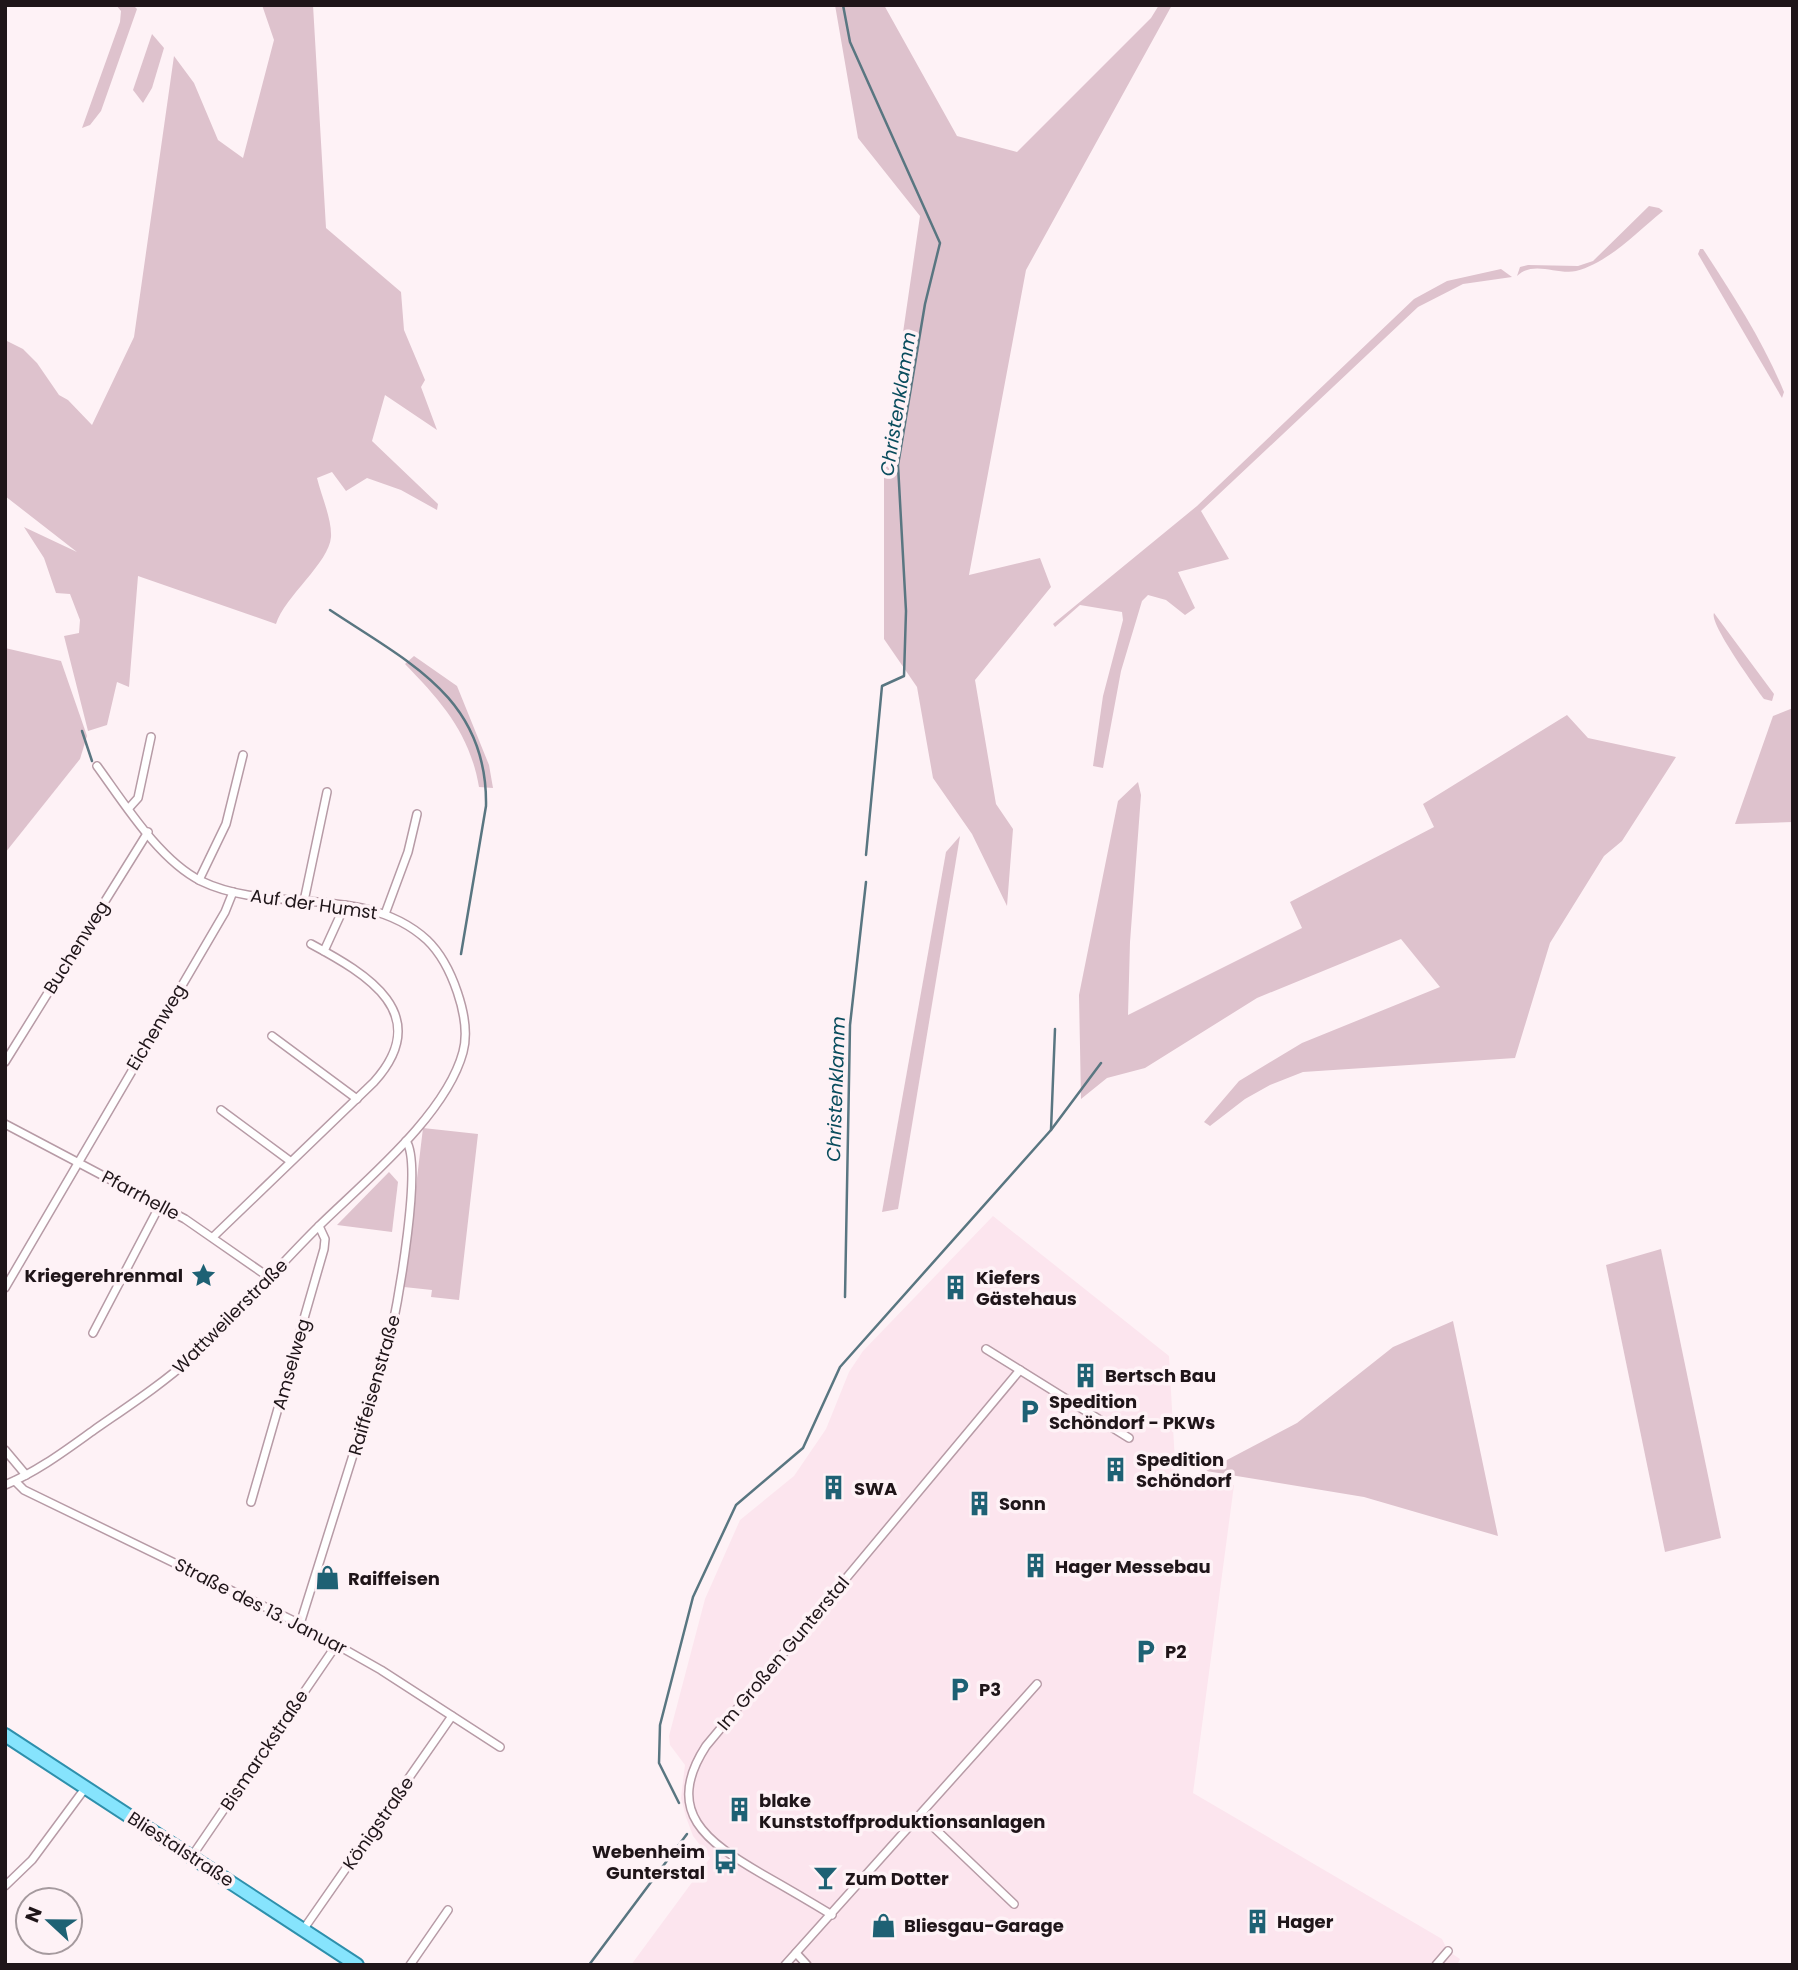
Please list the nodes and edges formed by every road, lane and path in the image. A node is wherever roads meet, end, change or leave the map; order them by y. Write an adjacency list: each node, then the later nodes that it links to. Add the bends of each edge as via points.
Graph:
1 (151, 737): 5 (street, via 138,798)
2 (243, 755): 8 (street, via 226,824)
3 (97, 766): 5 (street, Auf der Humst)
4 (327, 792): 10 (street)
5 (129, 808): 7 (street, Auf der Humst)
6 (417, 814): 12 (street)
7 (148, 832): 8 (street, Auf der Humst, via 173,862); 16 (street, Buchenweg)
8 (199, 880): 9 (street, Auf der Humst)
9 (233, 892): 10 (street, Auf der Humst); 22 (street, Eichenweg)
10 (304, 901): 11 (street, Auf der Humst)
11 (345, 905): 12 (street, Auf der Humst); 14 (street)
12 (385, 914): 19 (street, Auf der Humst, via 434,948 462,1010 463,1053)
13 (311, 944): 14 (street)
14 (324, 951): 17 (street, via 376,983 394,1012 397,1028 392,1058)
15 (272, 1036): 17 (street)
16 (5, 1062)
17 (357, 1099): 23 (street)
18 (221, 1111): 23 (street)
19 (428, 1114): 21 (street, Wattweilerstraße)
20 (5, 1124): 22 (street, Pfarrhelle)
21 (406, 1141): 25 (street, Wattweilerstraße); 38 (street, Raiffeisenstraße, via 412,1149 412,1173 391,1334)
22 (77, 1161): 24 (street, Pfarrhelle); 28 (street, Eichenweg)
23 (290, 1161): 26 (street)
24 (160, 1205): 26 (street, Pfarrhelle); 29 (street)
25 (319, 1226): 27 (street, Wattweilerstraße); 37 (street, Amselweg, via 324,1249)
26 (213, 1237): 27 (street, Pfarrhelle)
27 (270, 1278): 34 (street, Wattweilerstraße, via 169,1376)
28 (5, 1288)
29 (93, 1333)
30 (986, 1349): 31 (street)
31 (1020, 1370): 32 (street); 50 (street, Im Großen Gunterstal, via 706,1745 690,1777 689,1804 707,1838)
32 (1129, 1438)
33 (5, 1450): 34 (street)
34 (26, 1475): 35 (street, Wattweilerstraße)
35 (15, 1481): 36 (street, Wattweilerstraße); 38 (street, Straße des 13. Januar, via 24,1490)
36 (5, 1485)
37 (251, 1502)
38 (300, 1624): 39 (street, Straße des 13. Januar)
39 (337, 1644): 41 (street, Straße des 13. Januar); 46 (street, Bismarckstraße)
40 (1037, 1684): 45 (street)
41 (452, 1716): 43 (street, Straße des 13. Januar); 51 (street, Königstraße)
42 (5, 1735): 44 (main road, Bliestalstraße)
43 (500, 1747)
44 (86, 1787): 46 (main road, Bliestalstraße); 47 (street, via 32,1860)
45 (918, 1819): 48 (street, via 928,1822); 50 (street)
46 (192, 1856): 51 (main road, Bliestalstraße)
47 (5, 1886)
48 (1014, 1904)
49 (447, 1909): 55 (street)
50 (832, 1914): 53 (street)
51 (303, 1930): 54 (main road, Bliestalstraße)
52 (1448, 1951): 58 (street)
53 (796, 1953): 56 (street); 57 (street)
54 (357, 1965)
55 (410, 1965)
56 (785, 1965)
57 (807, 1965)
58 (1436, 1965)

